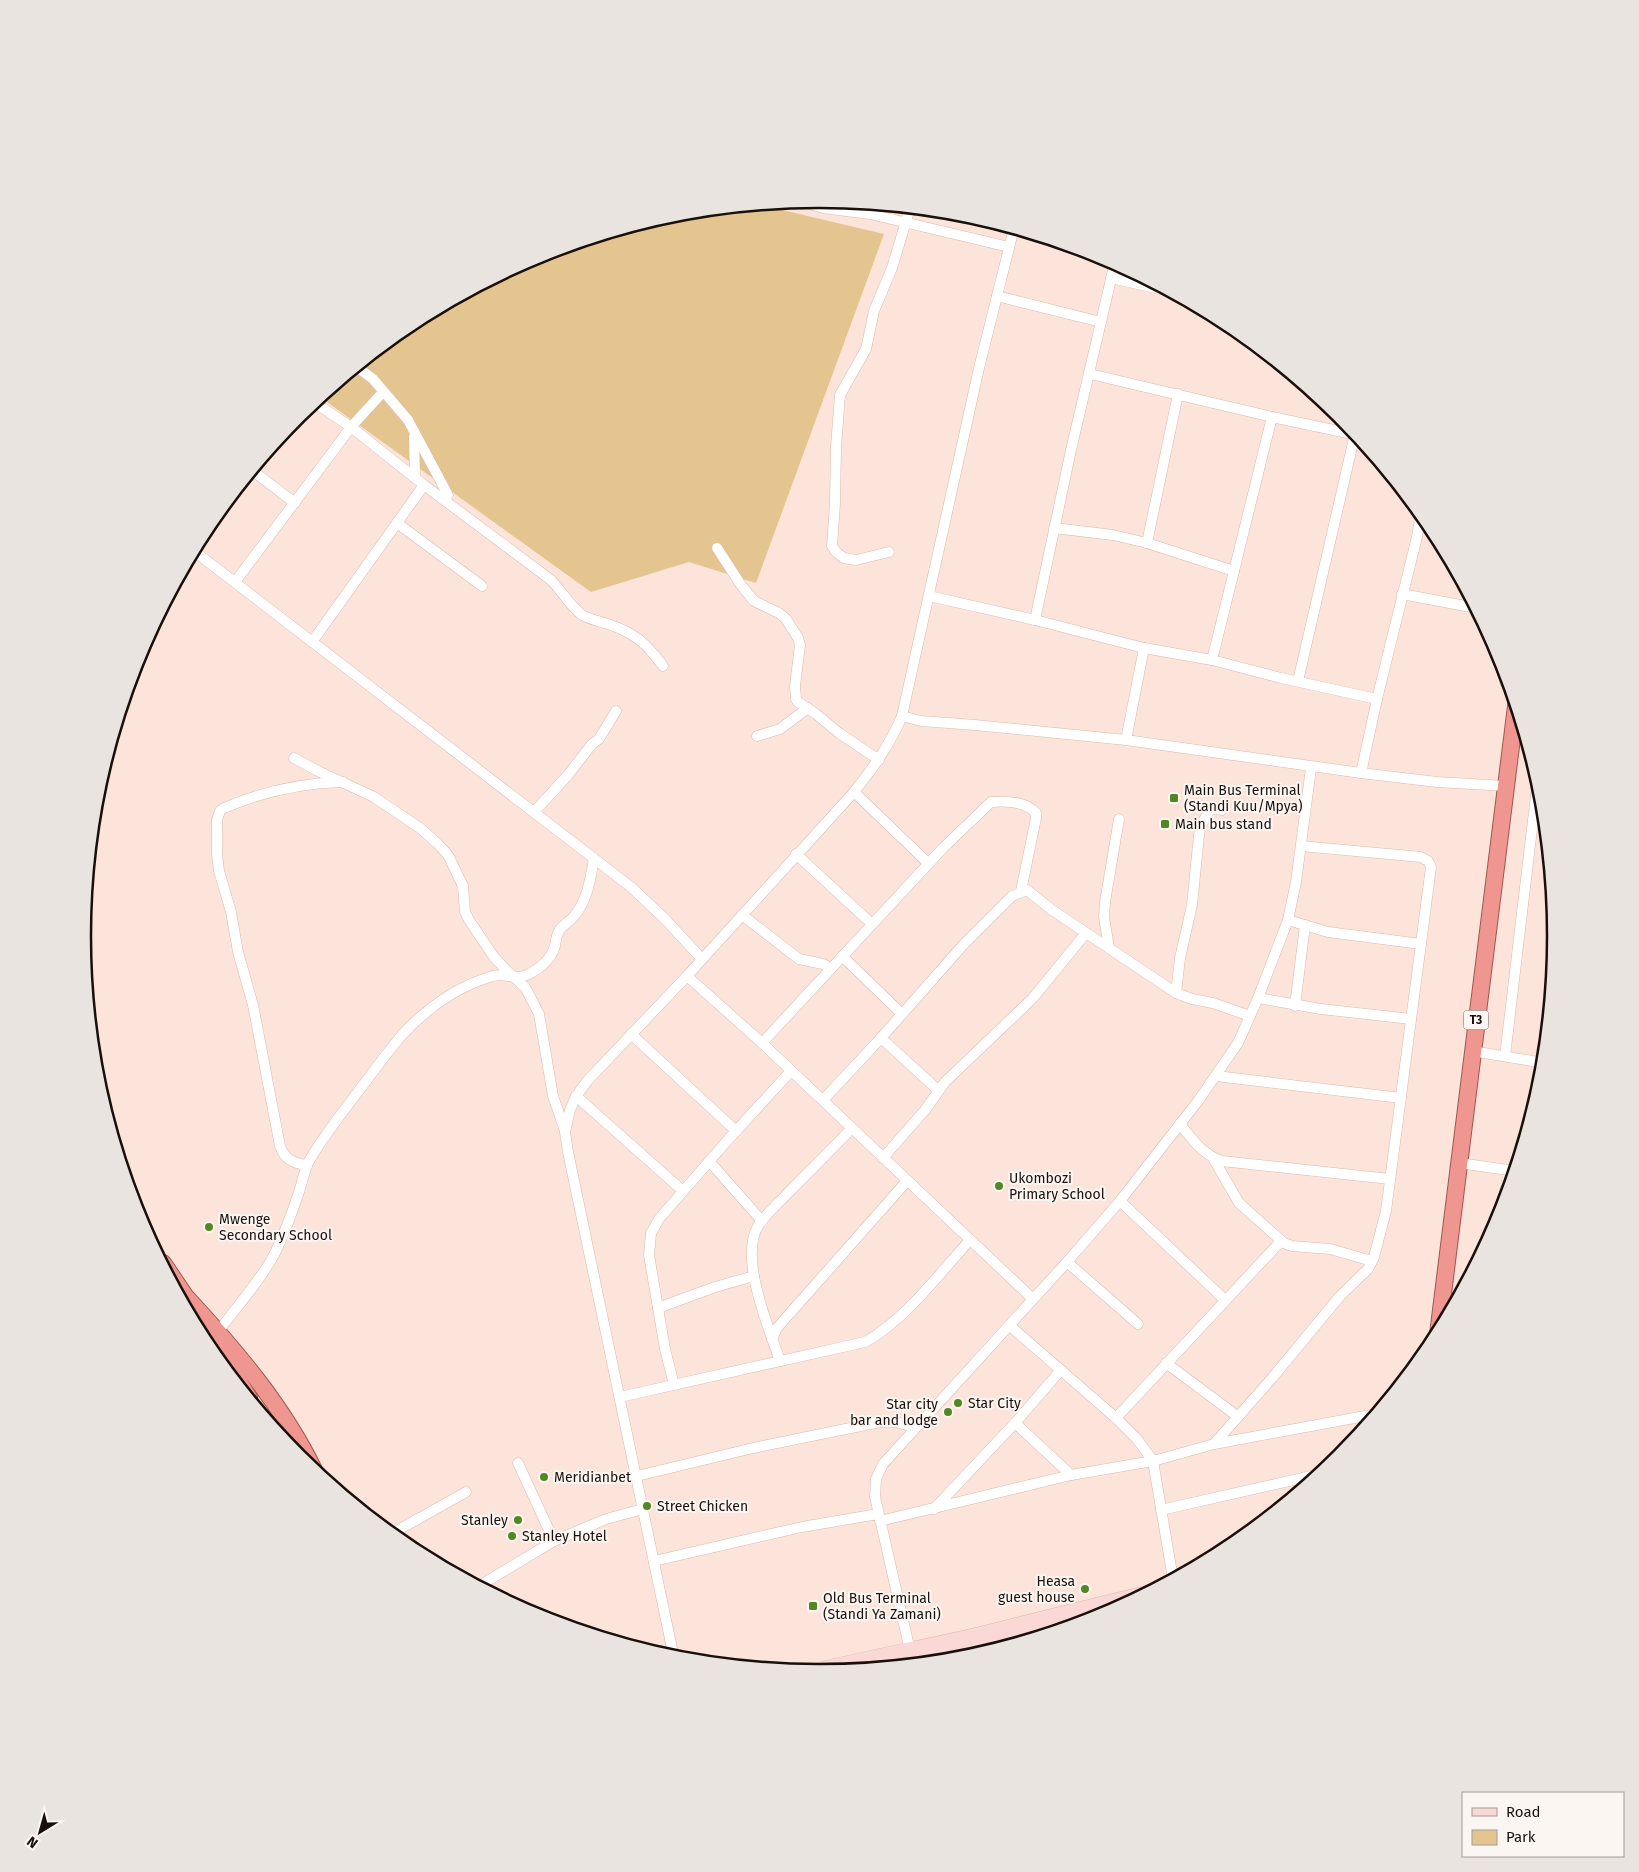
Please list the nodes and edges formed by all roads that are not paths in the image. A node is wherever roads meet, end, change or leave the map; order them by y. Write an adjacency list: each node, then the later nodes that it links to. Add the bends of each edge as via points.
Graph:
1 (824, 208): 3 (street)
2 (908, 213): 3 (street)
3 (906, 222): 5 (street); 31 (street, via 874,311 866,350 840,395 831,539 836,552 844,558 856,560)
4 (1012, 234): 5 (street)
5 (1009, 247): 9 (street)
6 (1113, 270): 7 (street)
7 (1111, 278): 8 (street); 10 (street)
8 (1149, 286)
9 (997, 296): 10 (street); 37 (street)
10 (1100, 322): 12 (street)
11 (361, 370): 13 (street)
12 (1090, 374): 14 (street); 28 (street)
13 (382, 392): 17 (street); 18 (street, via 399,408)
14 (1178, 394): 16 (street); 29 (street)
15 (320, 406): 17 (street)
16 (1272, 417): 19 (street); 33 (street)
17 (351, 427): 22 (street); 25 (street)
18 (413, 431): 22 (street); 24 (street)
19 (1344, 432)
20 (1354, 442): 44 (street)
21 (257, 475): 25 (street)
22 (415, 478): 23 (street)
23 (424, 485): 26 (street); 43 (street, via 551,580 582,614 632,635 646,644)
24 (448, 495)
25 (295, 503): 34 (street)
26 (397, 523): 35 (street); 40 (street)
27 (1419, 523): 36 (street)
28 (1054, 528): 29 (street); 39 (street)
29 (1147, 543): 33 (street)
30 (717, 548): 46 (street, via 754,601 779,613 798,638 796,699)
31 (889, 552)
32 (199, 555): 34 (street)
33 (1234, 571): 42 (street)
34 (235, 582): 40 (street)
35 (482, 586)
36 (1402, 594): 38 (street); 45 (street)
37 (929, 596): 39 (street); 48 (street)
38 (1469, 607)
39 (1034, 620): 41 (street)
40 (312, 642): 61 (street)
41 (1144, 648): 42 (street); 51 (street)
42 (1212, 660): 44 (street)
43 (663, 666)
44 (1298, 681): 45 (street)
45 (1377, 699): 55 (street)
46 (808, 708): 50 (street, via 780,729); 53 (street)
47 (616, 711): 61 (street, via 599,738)
48 (902, 716): 51 (street, via 922,721); 53 (street)
49 (1514, 719): 57 (highway, T3)
50 (757, 736)
51 (1126, 740): 54 (street)
52 (294, 758): 56 (street)
53 (879, 760): 58 (street)
54 (1311, 768): 55 (street); 63 (street)
55 (1361, 773): 57 (street)
56 (343, 782): 79 (street, via 369,794 412,822 438,844 451,860 463,886 468,920 494,957); 106 (street, via 257,796 224,808 217,820 219,871 253,1004 280,1146 289,1160)
57 (1506, 786): 89 (highway, T3)
58 (854, 792): 64 (street); 66 (street)
59 (1535, 801): 90 (street)
60 (1222, 810): 80 (street, via 1209,810 1201,826 1192,905)
61 (534, 812): 65 (street)
62 (1119, 819): 74 (street, via 1105,902)
63 (1301, 846): 69 (street); 73 (street, via 1421,857 1428,861 1431,867)
64 (796, 854): 68 (street); 70 (street)
65 (594, 859): 76 (street, via 631,887); 79 (street, via 584,901 559,930 553,952 537,968)
66 (928, 863): 67 (street, via 991,802 1026,806 1033,809 1036,818); 70 (street)
67 (1021, 891): 72 (street, via 1032,892); 83 (street, via 976,932)
68 (742, 915): 76 (street); 77 (street, via 799,959)
69 (1288, 920): 71 (street); 81 (street)
70 (872, 924): 75 (street)
71 (1305, 926): 73 (street); 82 (street)
72 (1086, 933): 74 (street); 94 (street, via 1033,998)
73 (1421, 944): 85 (street)
74 (1109, 948): 80 (street)
75 (842, 956): 77 (street); 83 (street)
76 (701, 958): 78 (street)
77 (831, 968): 88 (street)
78 (687, 976): 86 (street); 88 (street)
79 (515, 977): 101 (street, via 528,991 539,1014 553,1096); 106 (street, via 496,976 475,982 429,1010 403,1034)
80 (1176, 993): 84 (street)
81 (1258, 998): 82 (street); 84 (street)
82 (1295, 1006): 85 (street)
83 (902, 1014): 87 (street)
84 (1250, 1016): 93 (street, via 1238,1043)
85 (1411, 1019): 96 (street)
86 (631, 1034): 95 (street); 100 (street)
87 (881, 1038): 94 (street); 97 (street)
88 (762, 1043): 92 (street)
89 (1472, 1051): 90 (street); 105 (highway, T3)
90 (1505, 1056): 91 (street)
91 (1537, 1061)
92 (791, 1071): 97 (street); 100 (street)
93 (1216, 1076): 96 (street); 98 (street)
94 (938, 1090): 102 (street)
95 (576, 1096): 101 (street); 110 (street)
96 (1400, 1098): 108 (street)
97 (823, 1100): 99 (street)
98 (1180, 1124): 103 (street); 111 (street)
99 (852, 1128): 102 (street); 112 (street)
100 (736, 1131): 104 (street)
101 (565, 1132): 131 (street)
102 (883, 1158): 109 (street)
103 (1213, 1158): 108 (street); 114 (street, via 1239,1203)
104 (710, 1161): 110 (street); 112 (street)
105 (1459, 1163): 107 (street); 122 (highway, T3)
106 (307, 1165): 125 (street, via 274,1255)
107 (1509, 1170)
108 (1390, 1179): 115 (street, via 1382,1230)
109 (907, 1181): 113 (street); 126 (street, via 778,1328)
110 (683, 1191): 121 (street, via 658,1219 651,1233 649,1255)
111 (1120, 1201): 116 (street); 120 (street)
112 (762, 1221): 117 (street, via 756,1229 753,1246)
113 (970, 1240): 118 (street); 127 (street, via 880,1334 865,1342)
114 (1281, 1241): 115 (street, via 1292,1246 1330,1250); 120 (street)
115 (1372, 1261): 132 (street)
116 (1067, 1262): 118 (street); 123 (street)
117 (754, 1276): 121 (street); 126 (street)
118 (1033, 1299): 124 (street)
119 (189, 1300): 125 (highway)
120 (1225, 1300): 128 (street)
121 (658, 1308): 130 (street)
122 (1440, 1316)
123 (1138, 1324)
124 (1009, 1325): 129 (street); 136 (street)
125 (218, 1332): 138 (highway, via 283,1414)
126 (772, 1339): 127 (street)
127 (780, 1361): 130 (street)
128 (1166, 1363): 132 (street); 134 (street)
129 (1060, 1371): 134 (street); 135 (street)
130 (674, 1385): 131 (street)
131 (620, 1397): 142 (street)
132 (1237, 1416): 137 (street)
133 (1367, 1416): 137 (street)
134 (1116, 1418): 139 (street)
135 (1015, 1423): 141 (street); 146 (street)
136 (915, 1428): 142 (street, via 890,1420 875,1422); 148 (street, via 883,1464 876,1479)
137 (1214, 1444): 139 (street)
138 (301, 1447)
139 (1153, 1461): 141 (street); 147 (street)
140 (518, 1463): 150 (street)
141 (1071, 1475): 146 (street)
142 (637, 1476): 145 (street)
143 (1307, 1477): 147 (street)
144 (466, 1492): 149 (street)
145 (644, 1509): 150 (street, via 599,1522); 151 (street)
146 (934, 1509): 148 (street)
147 (1161, 1510): 152 (street)
148 (879, 1517): 151 (street, via 802,1527); 157 (street)
149 (399, 1530)
150 (554, 1541): 153 (street)
151 (654, 1561): 155 (street)
152 (1172, 1573)
153 (485, 1583)
154 (1115, 1601): 157 (main road)
155 (672, 1649)
156 (955, 1651): 157 (main road)
157 (910, 1656): 158 (main road); 159 (main road, via 869,1657)
158 (905, 1659)
159 (843, 1664)

